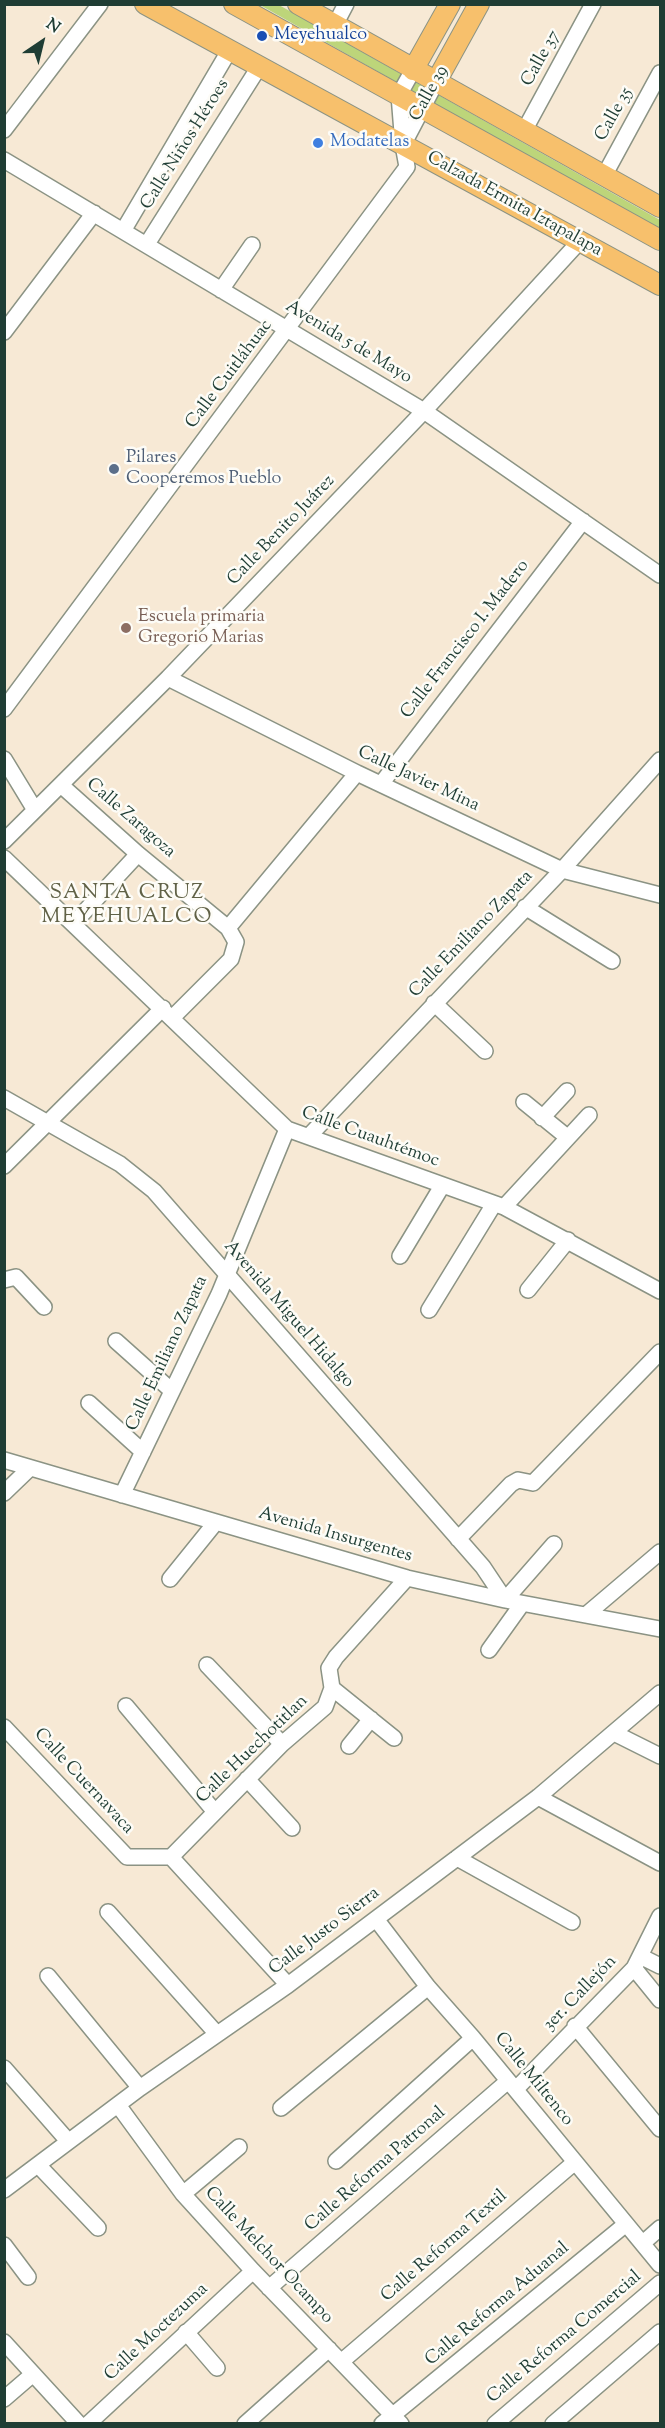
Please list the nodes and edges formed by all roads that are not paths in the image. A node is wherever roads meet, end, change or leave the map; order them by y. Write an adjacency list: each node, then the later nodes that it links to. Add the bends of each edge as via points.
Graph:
1 (100, 4): 17 (street)
2 (146, 4): 10 (main road, Calzada Ermita Iztapalapa)
3 (234, 4): 15 (main road)
4 (298, 4): 9 (main road)
5 (346, 4): 9 (street)
6 (450, 4): 12 (main road, Calle 39)
7 (479, 4): 14 (main road, Calle 39)
8 (593, 4): 18 (street, Calle 37)
9 (335, 25): 12 (main road)
10 (229, 51): 11 (main road, Calzada Ermita Iztapalapa); 24 (street, Calle Niños Héroes)
11 (259, 67): 19 (main road, Calzada Ermita Iztapalapa); 27 (street, Calle Niños Héroes)
12 (413, 70): 14 (main road); 15 (street, Calle 39)
13 (660, 73): 21 (street, Calle 35)
14 (436, 82): 16 (street, Calle 39); 18 (main road)
15 (399, 95): 16 (main road); 19 (street, Calle 39)
16 (422, 108): 19 (street, Calle 39); 25 (main road)
17 (4, 130)
18 (524, 131): 21 (main road)
19 (403, 145): 26 (main road, Calzada Ermita Iztapalapa); 31 (street, Calle Cuitláhuac, via 407,167)
20 (4, 160): 23 (street, Avenida 5 de Mayo)
21 (604, 176): 22 (main road)
22 (660, 207)
23 (94, 213): 24 (street, Avenida 5 de Mayo); 32 (street)
24 (123, 231): 27 (street, Avenida 5 de Mayo)
25 (660, 240)
26 (580, 241): 29 (main road, Calzada Ermita Iztapalapa); 33 (street, Calle Benito Juárez)
27 (147, 244): 30 (street, Avenida 5 de Mayo)
28 (252, 245): 30 (street)
29 (660, 285)
30 (221, 290): 31 (street, Avenida 5 de Mayo)
31 (288, 330): 33 (street, Avenida 5 de Mayo); 37 (street, Calle Cuitláhuac)
32 (4, 332)
33 (424, 411): 34 (street, Avenida 5 de Mayo); 36 (street, Calle Benito Juárez)
34 (583, 521): 35 (street, Avenida 5 de Mayo); 41 (street, Calle Francisco I. Madero)
35 (660, 575)
36 (168, 678): 40 (street, Calle Javier Mina); 42 (street, Calle Benito Juárez)
37 (4, 709)
38 (4, 759): 43 (street)
39 (660, 760): 47 (street, Calle Emiliano Zapata)
40 (357, 773): 41 (street, Calle Javier Mina); 51 (street)
41 (381, 784): 47 (street, Calle Javier Mina)
42 (62, 786): 43 (street, Calle Benito Juárez); 45 (street, Calle Zaragoza)
43 (35, 810): 44 (street, Calle Benito Juárez)
44 (4, 841)
45 (138, 854): 50 (street); 51 (street, Calle Zaragoza)
46 (4, 858): 50 (street, Calle Cuauhtémoc)
47 (562, 870): 48 (street, Calle Javier Mina); 49 (street, Calle Emiliano Zapata)
48 (660, 895)
49 (525, 907): 52 (street); 53 (street, Calle Emiliano Zapata)
50 (73, 924): 54 (street, Calle Cuauhtémoc)
51 (228, 928): 54 (street, via 236,942 231,958)
52 (612, 961)
53 (434, 1004): 55 (street); 63 (street, Calle Emiliano Zapata)
54 (168, 1012): 61 (street); 62 (street, Calle Cuauhtémoc)
55 (485, 1051)
56 (567, 1091): 60 (street)
57 (4, 1098): 61 (street, Avenida Miguel Hidalgo)
58 (524, 1102): 60 (street)
59 (589, 1115): 64 (street)
60 (542, 1118): 64 (street)
61 (48, 1124): 65 (street); 70 (street, Avenida Miguel Hidalgo, via 120,1164 154,1191)
62 (288, 1129): 63 (street, Calle Cuauhtémoc); 70 (street, Calle Emiliano Zapata)
63 (310, 1135): 66 (street, Calle Cuauhtémoc)
64 (567, 1137): 67 (street)
65 (4, 1166)
66 (442, 1186): 67 (street, Calle Cuauhtémoc); 69 (street)
67 (499, 1205): 68 (street, Calle Cuauhtémoc); 75 (street)
68 (568, 1240): 72 (street); 73 (street, Calle Cuauhtémoc)
69 (400, 1256)
70 (227, 1275): 78 (street, Calle Emiliano Zapata); 86 (street, Avenida Miguel Hidalgo)
71 (4, 1280): 74 (street, via 16,1277)
72 (528, 1290)
73 (660, 1291)
74 (44, 1307)
75 (429, 1310)
76 (116, 1341): 78 (street)
77 (660, 1352): 86 (street, via 533,1483 518,1480 511,1484)
78 (172, 1391): 80 (street, Calle Emiliano Zapata)
79 (89, 1402): 80 (street)
80 (143, 1452): 84 (street, Calle Emiliano Zapata)
81 (4, 1460): 82 (street, Avenida Insurgentes)
82 (30, 1468): 83 (street); 84 (street, Avenida Insurgentes)
83 (4, 1493)
84 (122, 1495): 85 (street, Avenida Insurgentes)
85 (216, 1522): 89 (street, Avenida Insurgentes); 90 (street)
86 (458, 1539): 91 (street, Avenida Miguel Hidalgo)
87 (554, 1544): 91 (street)
88 (660, 1552): 93 (street)
89 (407, 1578): 91 (street, Avenida Insurgentes); 97 (street, Calle Huechotitlan, via 336,1657 329,1668)
90 (170, 1579)
91 (505, 1600): 92 (street, Avenida Insurgentes)
92 (522, 1604): 93 (street, Avenida Insurgentes); 95 (street)
93 (587, 1614): 94 (street, Avenida Insurgentes)
94 (660, 1629)
95 (489, 1650)
96 (207, 1665): 104 (street)
97 (332, 1688): 100 (street); 104 (street, Calle Huechotitlan, via 325,1707)
98 (660, 1693): 102 (street, Calle Justo Sierra)
99 (126, 1706): 109 (street)
100 (371, 1719): 103 (street); 105 (street)
101 (4, 1727): 111 (street, Calle Cuernavaca, via 127,1857)
102 (614, 1733): 106 (street); 108 (street, Calle Justo Sierra)
103 (394, 1738)
104 (282, 1744): 107 (street, Calle Huechotitlan)
105 (349, 1746)
106 (660, 1756)
107 (247, 1779): 109 (street, Calle Huechotitlan); 110 (street)
108 (538, 1797): 112 (street, Calle Justo Sierra); 113 (street)
109 (215, 1812): 111 (street, Calle Huechotitlan)
110 (292, 1828)
111 (171, 1857): 121 (street)
112 (456, 1858): 116 (street, Calle Justo Sierra); 117 (street)
113 (660, 1863)
114 (108, 1912): 125 (street)
115 (660, 1916): 118 (street, 3er. Callejón)
116 (376, 1919): 121 (street, Calle Justo Sierra); 122 (street, Calle Miltenco)
117 (572, 1922)
118 (637, 1962): 119 (street); 123 (street); 124 (street, 3er. Callejón)
119 (660, 1966)
120 (48, 1976): 129 (street)
121 (288, 1985): 125 (street, Calle Justo Sierra)
122 (428, 1987): 126 (street, Calle Miltenco); 131 (street)
123 (660, 2000)
124 (575, 2026): 128 (street, 3er. Callejón); 132 (street)
125 (217, 2034): 129 (street, Calle Justo Sierra)
126 (473, 2038): 128 (street, Calle Miltenco); 135 (street)
127 (4, 2068): 133 (street)
128 (512, 2085): 136 (street, Calle Miltenco); 149 (street, Calle Reforma Patronal)
129 (140, 2088): 130 (street, Calle Justo Sierra)
130 (118, 2105): 133 (street, Calle Justo Sierra); 139 (street, Calle Melchor Ocampo)
131 (281, 2108)
132 (660, 2129)
133 (68, 2141): 137 (street, Calle Justo Sierra)
134 (239, 2147): 139 (street)
135 (336, 2161)
136 (575, 2162): 140 (street, Calle Miltenco); 154 (street, Calle Reforma Textil)
137 (38, 2164): 138 (street, Calle Justo Sierra); 141 (street)
138 (4, 2190)
139 (183, 2194): 146 (street, Calle Melchor Ocampo)
140 (626, 2223): 143 (street, Calle Miltenco); 158 (street, Calle Reforma Aduanal)
141 (98, 2228)
142 (660, 2228): 143 (street)
143 (643, 2243): 145 (street, Calle Miltenco)
144 (4, 2245): 147 (street)
145 (660, 2265)
146 (253, 2271): 149 (street, Calle Melchor Ocampo); 150 (street, Calle Moctezuma)
147 (28, 2277)
148 (660, 2283): 162 (street, Calle Reforma Comercial)
149 (269, 2288): 153 (street, Calle Melchor Ocampo)
150 (186, 2332): 155 (street); 160 (street, Calle Moctezuma)
151 (660, 2332): 163 (street)
152 (4, 2342): 156 (street)
153 (329, 2349): 154 (street, Calle Melchor Ocampo); 161 (street)
154 (341, 2362): 158 (street, Calle Melchor Ocampo)
155 (217, 2368)
156 (33, 2374): 157 (street); 159 (street)
157 (4, 2399)
158 (392, 2421)
159 (79, 2424)
160 (88, 2424)
161 (245, 2424)
162 (495, 2424)
163 (553, 2424)

